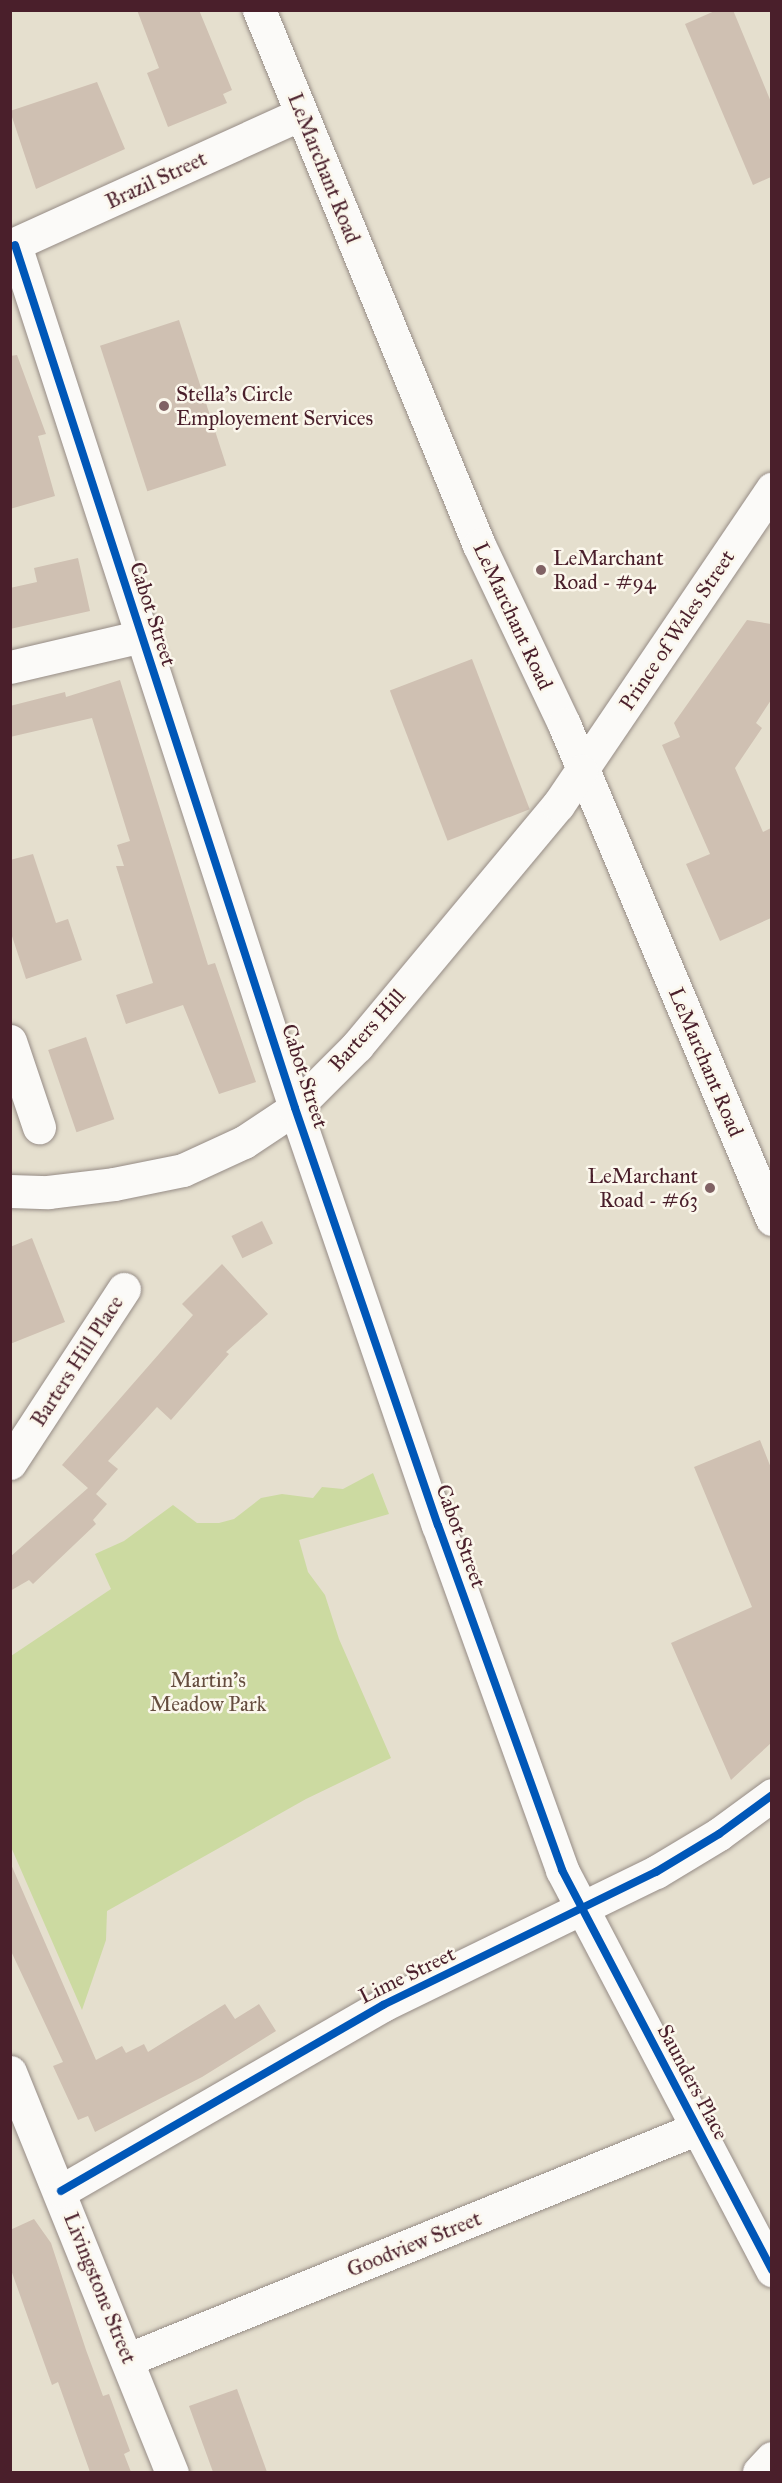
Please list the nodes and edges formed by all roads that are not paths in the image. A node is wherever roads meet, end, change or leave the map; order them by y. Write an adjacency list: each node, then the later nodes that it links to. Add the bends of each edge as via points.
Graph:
1 (259, 10): 2 (street, LeMarchant Road)
2 (301, 114): 3 (street, Brazil Street); 7 (street, LeMarchant Road, via 479,545)
3 (13, 245): 5 (street, Cabot Street)
4 (771, 489): 7 (street, Prince of Wales Street)
5 (142, 636): 6 (street); 9 (street, Cabot Street)
6 (10, 668)
7 (581, 771): 9 (street, Barters Hill, via 551,814 357,1046); 12 (street, LeMarchant Road)
8 (10, 1041): 10 (street)
9 (295, 1108): 11 (street, Barters Hill, via 244,1142 183,1170 114,1184 48,1192); 16 (street, Cabot Street, via 450,1558 562,1870)
10 (39, 1127)
11 (10, 1191)
12 (771, 1219)
13 (124, 1289): 14 (street, Barters Hill Place)
14 (10, 1463)
15 (771, 1795): 16 (street, Lime Street, via 710,1839)
16 (583, 1911): 18 (street, Saunders Place); 19 (street, Lime Street, via 383,2005)
17 (10, 2072): 19 (street, Livingstone Street)
18 (698, 2128): 20 (street, Saunders Place); 21 (street, Goodview Street)
19 (61, 2191): 21 (street, Livingstone Street)
20 (771, 2270)
21 (129, 2359): 23 (street, Livingstone Street)
22 (771, 2458): 24 (street)
23 (172, 2472)
24 (759, 2472)

